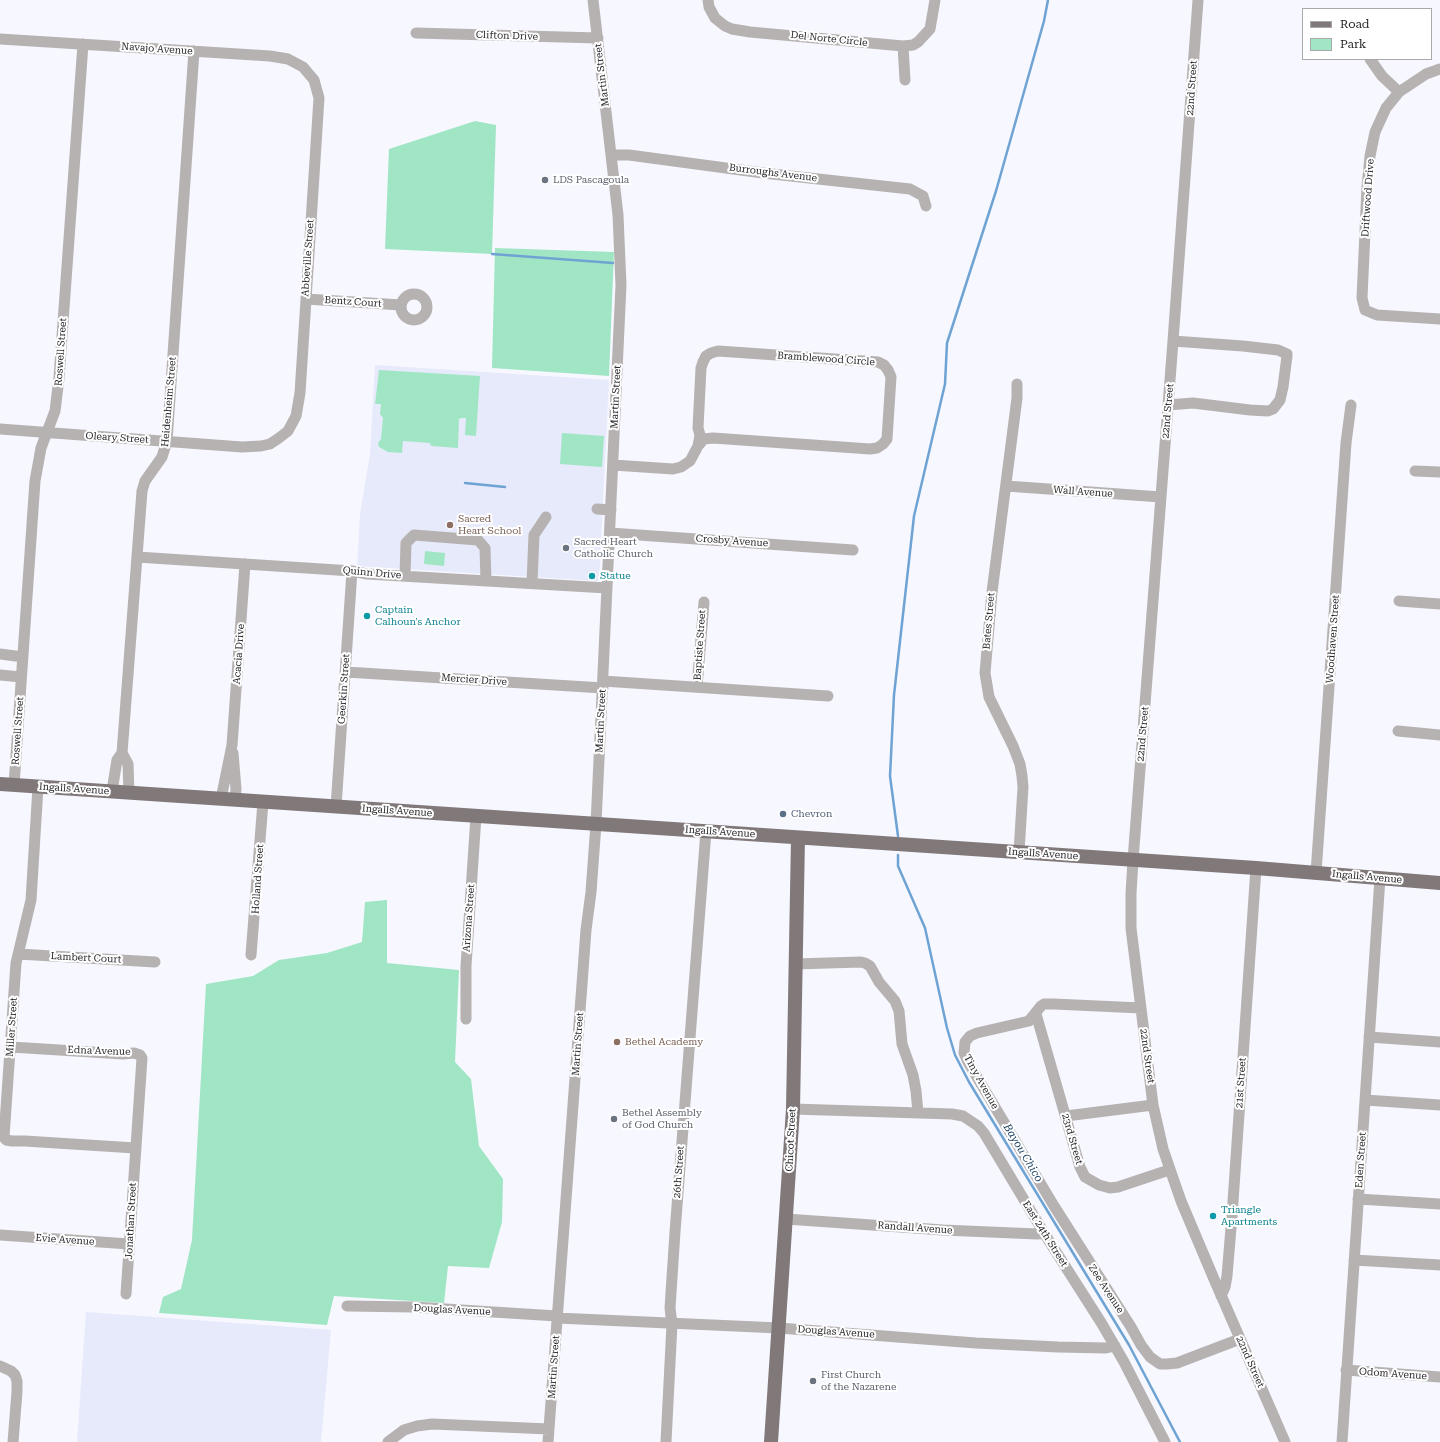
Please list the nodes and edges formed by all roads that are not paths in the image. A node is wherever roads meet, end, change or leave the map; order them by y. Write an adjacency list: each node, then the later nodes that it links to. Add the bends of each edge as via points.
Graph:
1 (593, 0): 6 (street, Martin Street)
2 (708, 0): 9 (street, Del Norte Circle, via 715,18 732,29)
3 (935, 0): 9 (street, Del Norte Circle, via 930,30 913,45)
4 (1198, 0): 21 (street, 22nd Street)
5 (416, 33): 6 (street, Clifton Drive)
6 (598, 38): 16 (street, Martin Street)
7 (0, 39): 8 (street, Navajo Avenue)
8 (83, 44): 10 (street, Navajo Avenue); 26 (street, Roswell Street, via 59,378 55,411)
9 (902, 46): 14 (street)
10 (194, 51): 13 (street, Navajo Avenue, via 270,56 295,62); 29 (street, Heidenheim Street)
11 (1371, 60): 15 (street, via 1382,76)
12 (1440, 69): 15 (street, Driftwood Drive, via 1426,74)
13 (310, 74): 18 (street, Abbeville Street, via 319,98)
14 (905, 80)
15 (1399, 92): 20 (street, Driftwood Drive, via 1380,118 1371,148 1362,298 1365,310 1377,315)
16 (611, 155): 17 (street, Burroughs Avenue, via 629,155 910,189 922,196); 30 (street, Martin Street, via 618,215 621,285)
17 (926, 206)
18 (306, 299): 19 (street, Bentz Court); 27 (street, Abbeville Street, via 300,393 296,416 288,431)
19 (401, 305)
20 (1440, 320)
21 (1173, 340): 23 (street, 22nd Street); 23 (street, via 1278,350 1287,356 1280,400 1268,411 1193,403)
22 (1017, 384): 33 (street, Bates Street)
23 (1168, 404): 34 (street, 22nd Street)
24 (1352, 405): 78 (street, Woodhaven Street, via 1346,443)
25 (0, 429): 26 (street, Oleary Street)
26 (46, 432): 29 (street, Oleary Street); 51 (street, Roswell Street, via 35,481)
27 (279, 438): 29 (street, Oleary Street, via 270,444 242,447)
28 (701, 440): 28 (street, Bramblewood Circle, via 712,438 877,448 887,439 891,377 884,365 878,362 718,351 711,353 706,356 702,368 698,428); 30 (street, via 690,461 681,467 673,469)
29 (167, 441): 40 (street, Heidenheim Street, via 162,457 145,481 142,491)
30 (613, 465): 36 (street, Martin Street)
31 (1415, 471): 32 (street)
32 (1440, 472)
33 (1006, 486): 34 (street, Wall Avenue); 75 (street, Bates Street, via 992,592 986,673 989,697 1020,764 1023,793)
34 (1161, 497): 76 (street, 22nd Street)
35 (597, 509): 36 (street)
36 (611, 510): 38 (street, Martin Street)
37 (546, 517): 45 (street, via 534,535)
38 (610, 533): 39 (street, Crosby Avenue); 46 (street, Martin Street)
39 (853, 550)
40 (137, 557): 41 (street, Quinn Drive); 61 (street, Heidenheim Street)
41 (245, 564): 42 (street, Quinn Drive); 60 (street, Acacia Drive)
42 (352, 571): 43 (street, Quinn Drive); 52 (street, Geerkin Street)
43 (405, 576): 44 (street, Quinn Drive); 44 (street, via 406,543 414,535 478,540 485,548)
44 (486, 581): 45 (street, Quinn Drive)
45 (532, 584): 46 (street, Quinn Drive)
46 (607, 588): 55 (street, Martin Street)
47 (1399, 601): 49 (street)
48 (704, 602): 56 (street, Baptiste Street)
49 (1440, 604)
50 (0, 654): 51 (street)
51 (23, 657): 54 (street, Roswell Street)
52 (346, 672): 55 (street, Mercier Drive); 70 (street, Geerkin Street)
53 (0, 675): 54 (street)
54 (22, 677): 63 (street, Roswell Street)
55 (603, 685): 56 (street, Mercier Drive); 72 (street, Martin Street)
56 (697, 688): 57 (street, Mercier Drive)
57 (828, 696)
58 (1398, 732): 59 (street)
59 (1440, 735)
60 (232, 745): 67 (street, Acacia Drive); 68 (street, Acacia Drive)
61 (122, 753): 65 (street, Heidenheim Street, via 117,760); 66 (street, via 128,764)
62 (0, 784): 63 (main road, Ingalls Avenue)
63 (14, 785): 64 (main road, Ingalls Avenue)
64 (38, 787): 65 (main road, Ingalls Avenue); 81 (street, Miller Street, via 31,900)
65 (112, 791): 66 (main road, Ingalls Avenue)
66 (129, 793): 67 (main road, Ingalls Avenue)
67 (221, 799): 68 (main road, Ingalls Avenue)
68 (235, 800): 69 (main road, Ingalls Avenue)
69 (263, 802): 70 (main road, Ingalls Avenue); 82 (street, Holland Street)
70 (336, 807): 71 (main road, Ingalls Avenue)
71 (476, 816): 72 (main road, Ingalls Avenue); 87 (street, Arizona Street, via 466,966)
72 (596, 824): 73 (main road, Ingalls Avenue); 111 (street, Martin Street)
73 (706, 831): 74 (main road, Ingalls Avenue); 112 (street, 26th Street, via 675,1232 670,1308)
74 (798, 838): 75 (main road, Ingalls Avenue); 84 (main road, Chicot Street)
75 (1020, 852): 76 (main road, Ingalls Avenue)
76 (1133, 860): 77 (main road, Ingalls Avenue); 85 (street, 22nd Street, via 1131,928)
77 (1256, 868): 78 (main road, Ingalls Avenue); 109 (street, 21st Street, via 1232,1216 1227,1276)
78 (1316, 873): 79 (main road, Ingalls Avenue)
79 (1380, 878): 80 (main road, Ingalls Avenue); 88 (street, Eden Street)
80 (1440, 883)
81 (18, 954): 83 (street, Lambert Court); 90 (street, Miller Street)
82 (251, 956)
83 (154, 962)
84 (795, 964): 94 (main road, Chicot Street); 95 (street, via 861,962 870,966 898,1010 902,1044 913,1075)
85 (1140, 1008): 86 (street, Tiny Avenue, via 1044,1004); 92 (street, 22nd Street)
86 (1036, 1014): 96 (street, 23rd Street); 97 (street, Tiny Avenue, via 1029,1021 970,1036 964,1047 968,1062)
87 (466, 1020)
88 (1369, 1037): 89 (street); 91 (street, Eden Street)
89 (1440, 1042)
90 (11, 1047): 98 (street, Miller Street, via 4,1131 6,1140); 98 (street, Edna Avenue, via 140,1055 142,1058)
91 (1365, 1100): 93 (street); 100 (street, Eden Street)
92 (1153, 1105): 96 (street); 99 (street, 22nd Street)
93 (1440, 1105)
94 (793, 1109): 95 (street, East 24th Street); 102 (main road, Chicot Street)
95 (918, 1113): 103 (street, East 24th Street, via 963,1116 978,1126)
96 (1066, 1116): 99 (street, 23rd Street, via 1080,1167 1089,1180 1110,1188)
97 (1013, 1138): 114 (street, Zee Avenue, via 1150,1357 1160,1364 1177,1363)
98 (135, 1148): 105 (street, Jonathan Street)
99 (1169, 1170): 109 (street, 22nd Street)
100 (1358, 1199): 101 (street); 106 (street, Eden Street)
101 (1440, 1204)
102 (786, 1218): 103 (street, Randall Avenue, via 943,1230); 113 (main road, Chicot Street)
103 (1044, 1233): 115 (street, East 24th Street)
104 (0, 1235): 105 (street, Evie Avenue)
105 (129, 1244): 108 (street, Jonathan Street)
106 (1354, 1260): 107 (street); 117 (street, Eden Street)
107 (1440, 1265)
108 (126, 1294)
109 (1222, 1296): 114 (street, 22nd Street)
110 (347, 1306): 111 (street, Douglas Avenue, via 414,1307)
111 (557, 1317): 112 (street, Douglas Avenue); 119 (street, Martin Street)
112 (672, 1324): 113 (street, Douglas Avenue); 123 (street, 26th Street)
113 (779, 1328): 115 (street, Douglas Avenue, via 1050,1346); 124 (main road, Chicot Street)
114 (1240, 1339): 127 (street, 22nd Street)
115 (1115, 1346): 126 (street, East 24th Street)
116 (0, 1366): 120 (street, via 11,1371 17,1381)
117 (1346, 1370): 118 (street, Odom Avenue); 128 (street, Eden Street)
118 (1440, 1377)
119 (549, 1429): 121 (street, via 432,1424 404,1430); 122 (street, Martin Street)
120 (13, 1442)
121 (388, 1442)
122 (548, 1442)
123 (666, 1442)
124 (771, 1442): 125 (street)
125 (776, 1442)
126 (1165, 1442)
127 (1286, 1442)
128 (1342, 1442)

